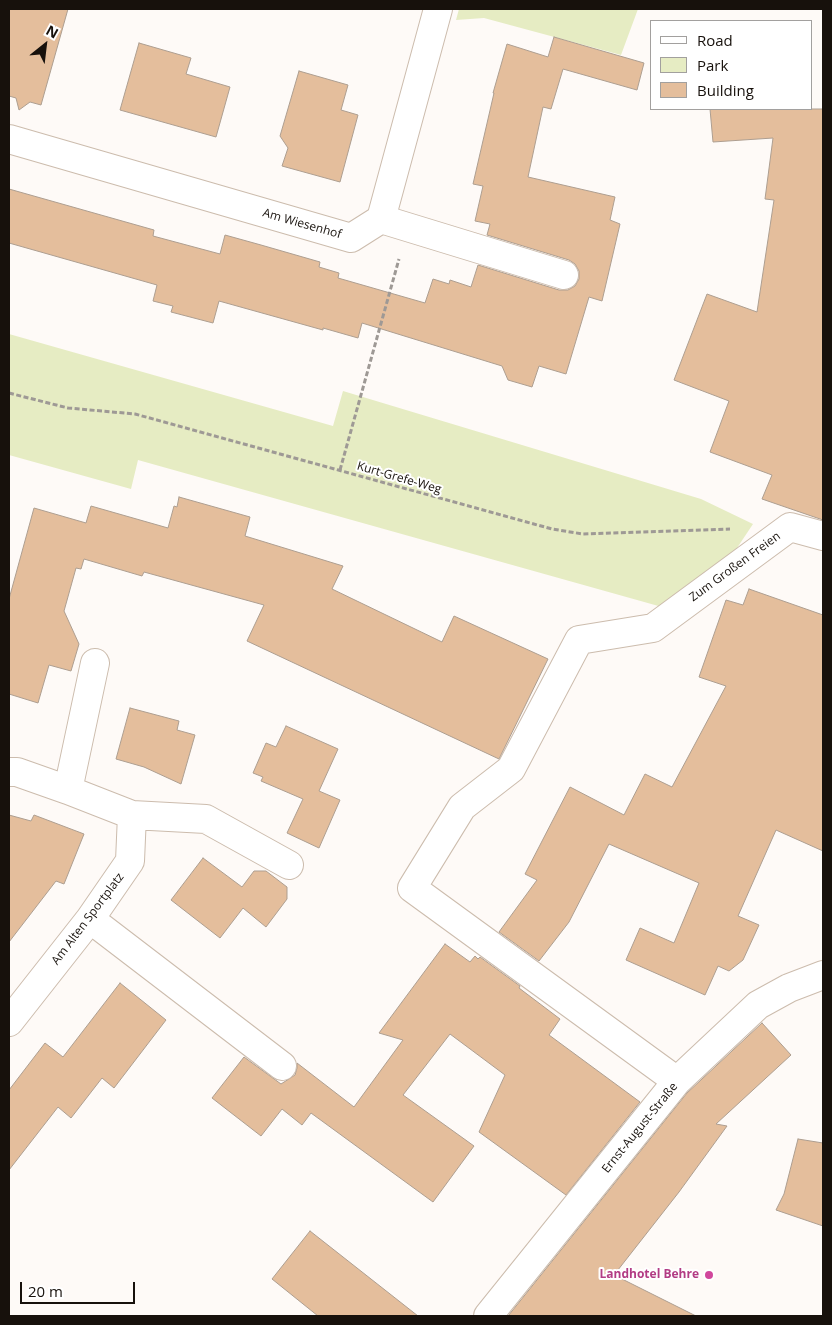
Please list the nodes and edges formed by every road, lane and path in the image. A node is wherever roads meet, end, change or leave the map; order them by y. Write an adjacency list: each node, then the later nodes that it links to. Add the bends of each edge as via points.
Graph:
1 (438, 9): 3 (street)
2 (9, 139): 3 (street, Am Wiesenhof, via 352,238)
3 (381, 219): 4 (street)
4 (408, 226): 5 (street); 7 (path)
5 (564, 275)
6 (9, 393): 7 (path, Kurt-Grefe-Weg, via 68,408 135,414)
7 (340, 470): 8 (path, Kurt-Grefe-Weg, via 552,529 582,534)
8 (738, 528)
9 (823, 536): 19 (street, Zum Großen Freien, via 790,527 653,628 579,640 511,769 462,806 412,888)
10 (95, 663): 12 (street)
11 (9, 772): 12 (street)
12 (68, 790): 13 (street)
13 (132, 815): 14 (street, via 206,819); 15 (street, Am Alten Sportplatz, via 130,861)
14 (289, 865)
15 (90, 919): 17 (street, Am Alten Sportplatz); 18 (street)
16 (823, 975): 19 (street, Ernst-August-Straße, via 758,1005)
17 (9, 1022)
18 (282, 1066)
19 (677, 1082): 20 (street, Ernst-August-Straße)
20 (488, 1316)

